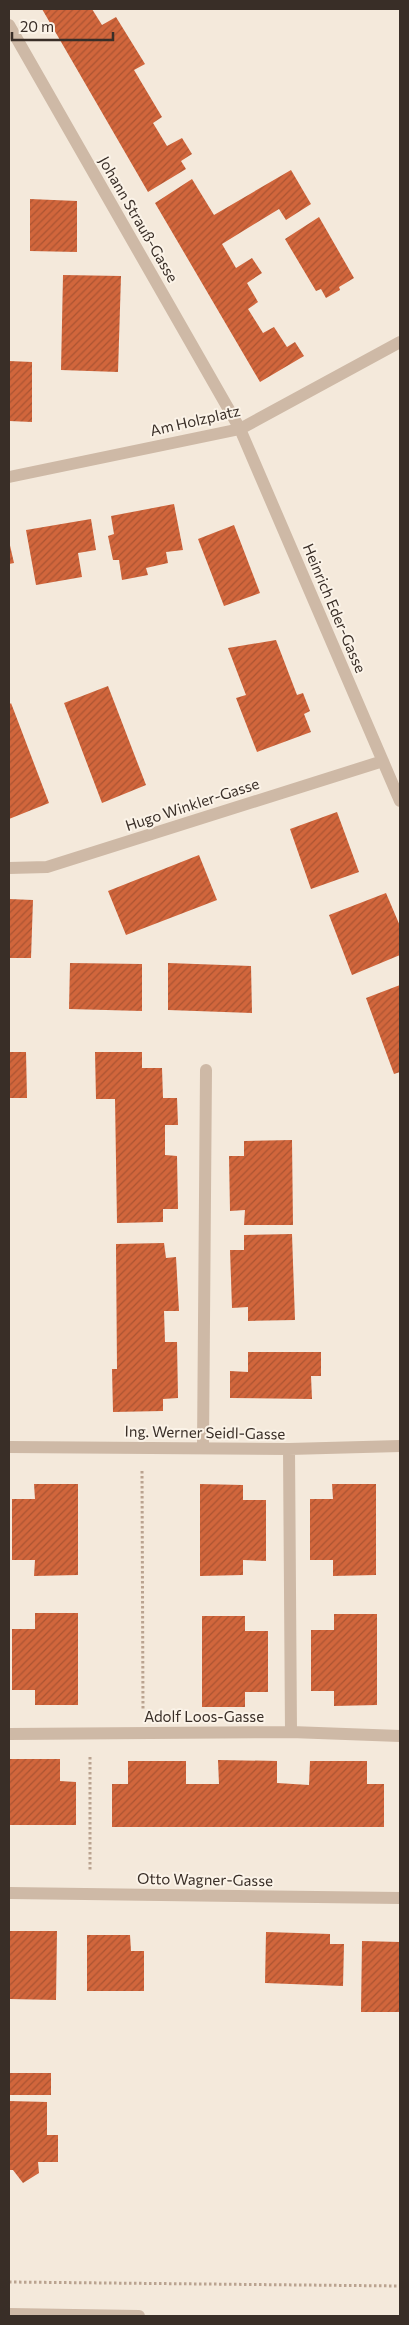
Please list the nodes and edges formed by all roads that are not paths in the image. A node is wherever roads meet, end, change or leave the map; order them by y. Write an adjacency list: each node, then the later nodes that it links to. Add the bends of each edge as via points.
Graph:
1 (9, 24): 3 (street, Johann Strauß-Gasse)
2 (400, 342): 3 (street, Am Holzplatz)
3 (240, 429): 4 (street, Am Holzplatz); 5 (street, Heinrich Eder-Gasse)
4 (9, 477)
5 (383, 761): 6 (street, Heinrich Eder-Gasse); 7 (street, Hugo Winkler-Gasse, via 47,867)
6 (400, 801)
7 (9, 868)
8 (206, 1070): 11 (street)
9 (400, 1446): 12 (street, Ing. Werner Seidl-Gasse)
10 (9, 1447): 11 (street, Ing. Werner Seidl-Gasse)
11 (203, 1448): 12 (street, Ing. Werner Seidl-Gasse)
12 (289, 1449): 13 (street)
13 (291, 1732): 14 (street, Adolf Loos-Gasse); 15 (street, Adolf Loos-Gasse)
14 (9, 1734)
15 (400, 1736)
16 (9, 1893): 17 (street, Otto Wagner-Gasse)
17 (400, 1898)
18 (9, 2314): 19 (street)
19 (138, 2316)

